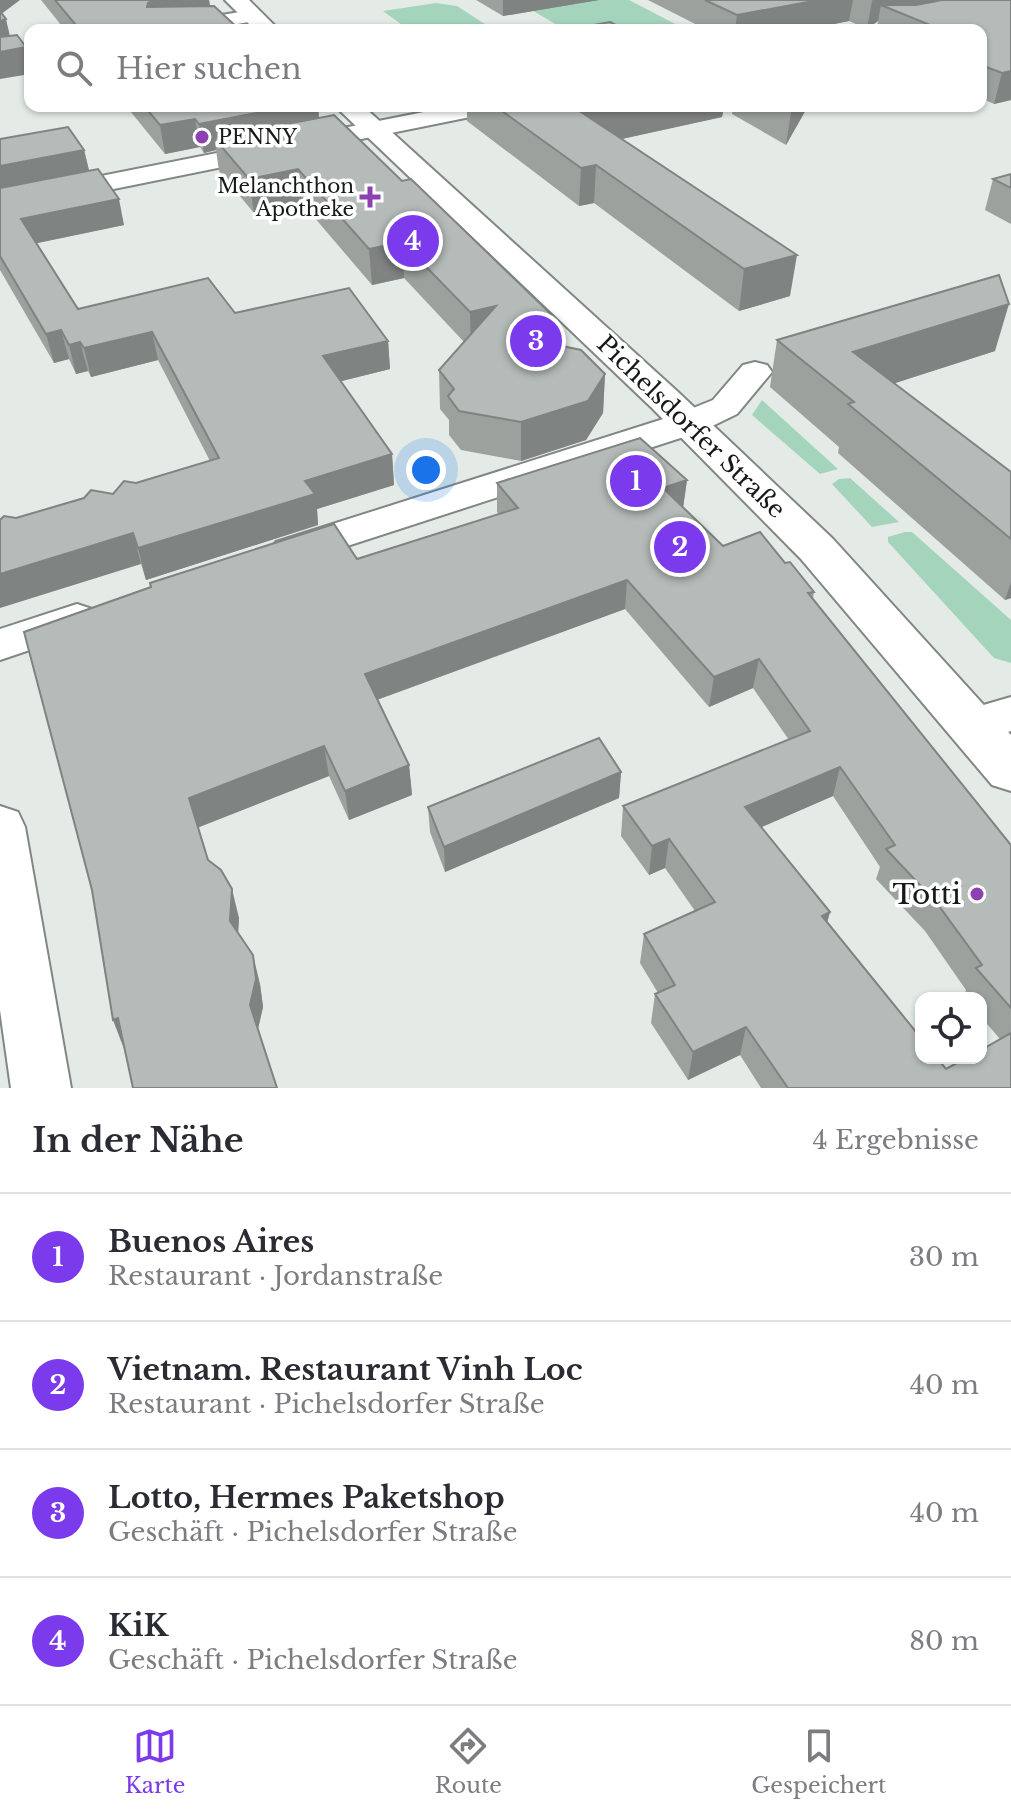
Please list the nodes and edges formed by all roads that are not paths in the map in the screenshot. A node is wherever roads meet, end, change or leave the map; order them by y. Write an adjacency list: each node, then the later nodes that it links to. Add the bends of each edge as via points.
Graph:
1 (236, 0): 2 (street)
2 (260, 23)
3 (24, 52): 4 (street)
4 (0, 56)
5 (355, 112): 7 (street, Pichelsdorfer Straße)
6 (459, 112): 7 (street)
7 (373, 129): 8 (street); 10 (street, Pichelsdorfer Straße)
8 (0, 204)
9 (767, 369): 10 (street, via 725,407)
10 (677, 412): 11 (street); 14 (street, Pichelsdorfer Straße)
11 (258, 561)
12 (110, 609): 13 (street)
13 (0, 645)
14 (992, 720): 15 (street, Pichelsdorfer Straße)
15 (1011, 770)
16 (0, 827): 17 (street)
17 (41, 1088)

